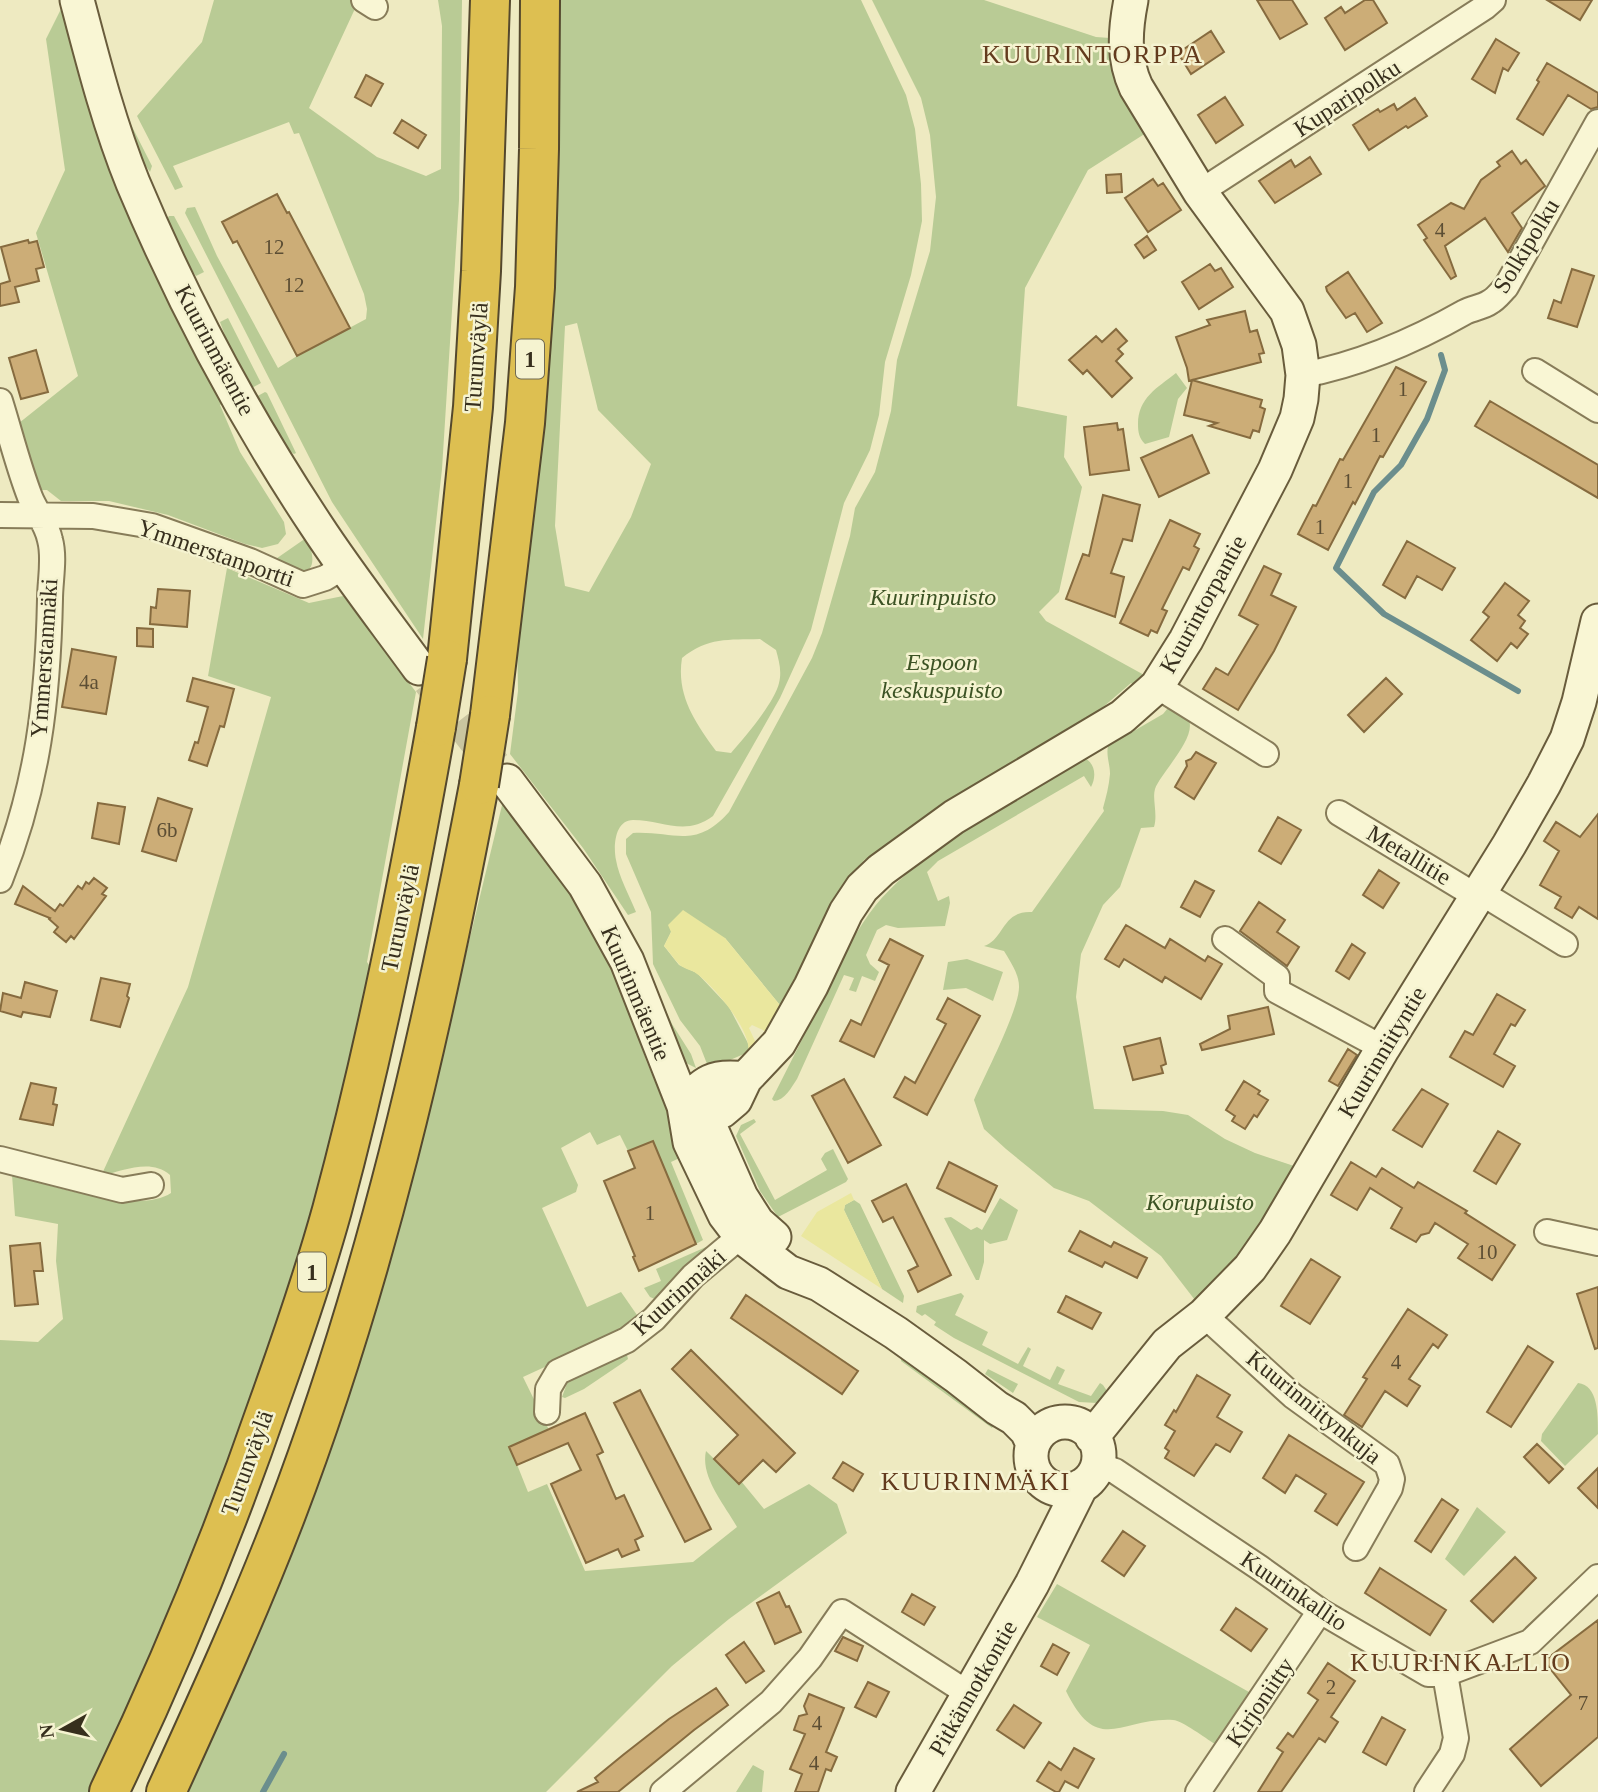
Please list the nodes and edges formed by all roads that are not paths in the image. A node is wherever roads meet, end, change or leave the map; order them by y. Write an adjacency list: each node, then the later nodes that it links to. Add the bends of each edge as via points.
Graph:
1 (77, 0): 14 (street, Kuurinmäentie, via 115,133 165,254 239,401)
2 (490, 0): 16 (highway, Turunväylä / 1, via 473,407)
3 (540, 0): 19 (highway, 1, bridge, via 533,314 525,423 490,715)
4 (1131, 0): 7 (street, Kuurintorpantie, via 1125,31 1130,75)
5 (1493, 0): 7 (street, Kuparipolku)
6 (1598, 122): 9 (street, Solkipolku, via 1506,287 1490,302 1374,356)
7 (1200, 192): 9 (street, Kuurintorpantie, via 1287,311 1299,345)
8 (1535, 371): 11 (street)
9 (1303, 376): 17 (street, Kuurintorpantie, via 1297,418 1275,470)
10 (0, 401): 13 (street, Ymmerstanmäki, via 31,499)
11 (1598, 410)
12 (0, 515): 13 (street, Ymmerstanportti)
13 (42, 517): 14 (street, Ymmerstanportti, via 93,516 152,526 303,585); 21 (street, Ymmerstanmäki, via 51,542 43,723 28,796)
14 (345, 566): 16 (street, Kuurinmäentie)
15 (1598, 621): 22 (street, Kuurinniityntie, via 1567,738)
16 (433, 664): 44 (highway, Turunväylä / 1, bridge, via 436,727 405,901 331,1212 237,1495 184,1628)
17 (1157, 686): 18 (street); 26 (street, Kuurintorpantie, via 1122,717 954,817 881,870 846,912 779,1043 722,1111)
18 (1266, 754)
19 (493, 783): 26 (street, Kuurinmäentie, via 585,885 627,961); 45 (highway, 1, via 379,1229 338,1364 286,1514)
20 (1339, 813): 22 (street, Metallitie, via 1466,890)
21 (0, 880)
22 (1480, 892): 24 (street, Metallitie); 25 (street, Kuurinniityntie)
23 (1225, 939): 25 (street, via 1277,977 1277,991)
24 (1565, 944)
25 (1383, 1048): 32 (street, Kuurinniityntie, via 1275,1232 1250,1268)
26 (695, 1112): 29 (street, Kuurinmäentie, via 741,1198)
27 (0, 1159): 28 (street, via 122,1190)
28 (151, 1185)
29 (749, 1229): 33 (street, Kuurinmäentie, via 801,1258 819,1284); 34 (street, Kuurinmäki, via 693,1276 654,1319 627,1339 558,1373 548,1389)
30 (1547, 1232): 31 (street)
31 (1598, 1243)
32 (1204, 1315): 36 (street, Kuurinniityntie, via 1167,1345); 38 (street, Kuurinniitynkuja, via 1293,1396 1387,1464 1390,1488)
33 (956, 1376): 35 (street, Kuurinmäentie, via 1014,1418); 36 (street, Kuurinmäentie, via 1034,1411)
34 (547, 1412)
35 (1033, 1444): 36 (street, via 1051,1426); 37 (street, via 1032,1464)
36 (1085, 1453): 37 (street, via 1066,1490); 40 (street, Pitkännotkontie); 41 (street, Kuurinkallio)
37 (1047, 1485): 40 (street, Pitkännotkontie)
38 (1356, 1548)
39 (1598, 1577): 42 (street, via 1530,1642)
40 (1032, 1584): 43 (street, Pitkännotkontie)
41 (1320, 1611): 42 (street, Kuurinkallio, via 1413,1668); 48 (street, Kirjoniitty)
42 (1445, 1674): 49 (street, via 1456,1738 1452,1754)
43 (970, 1694): 46 (street, via 842,1612 771,1702); 47 (street, Pitkännotkontie)
44 (108, 1792)
45 (166, 1792)
46 (663, 1792)
47 (913, 1792)
48 (1198, 1792)
49 (1427, 1792)

